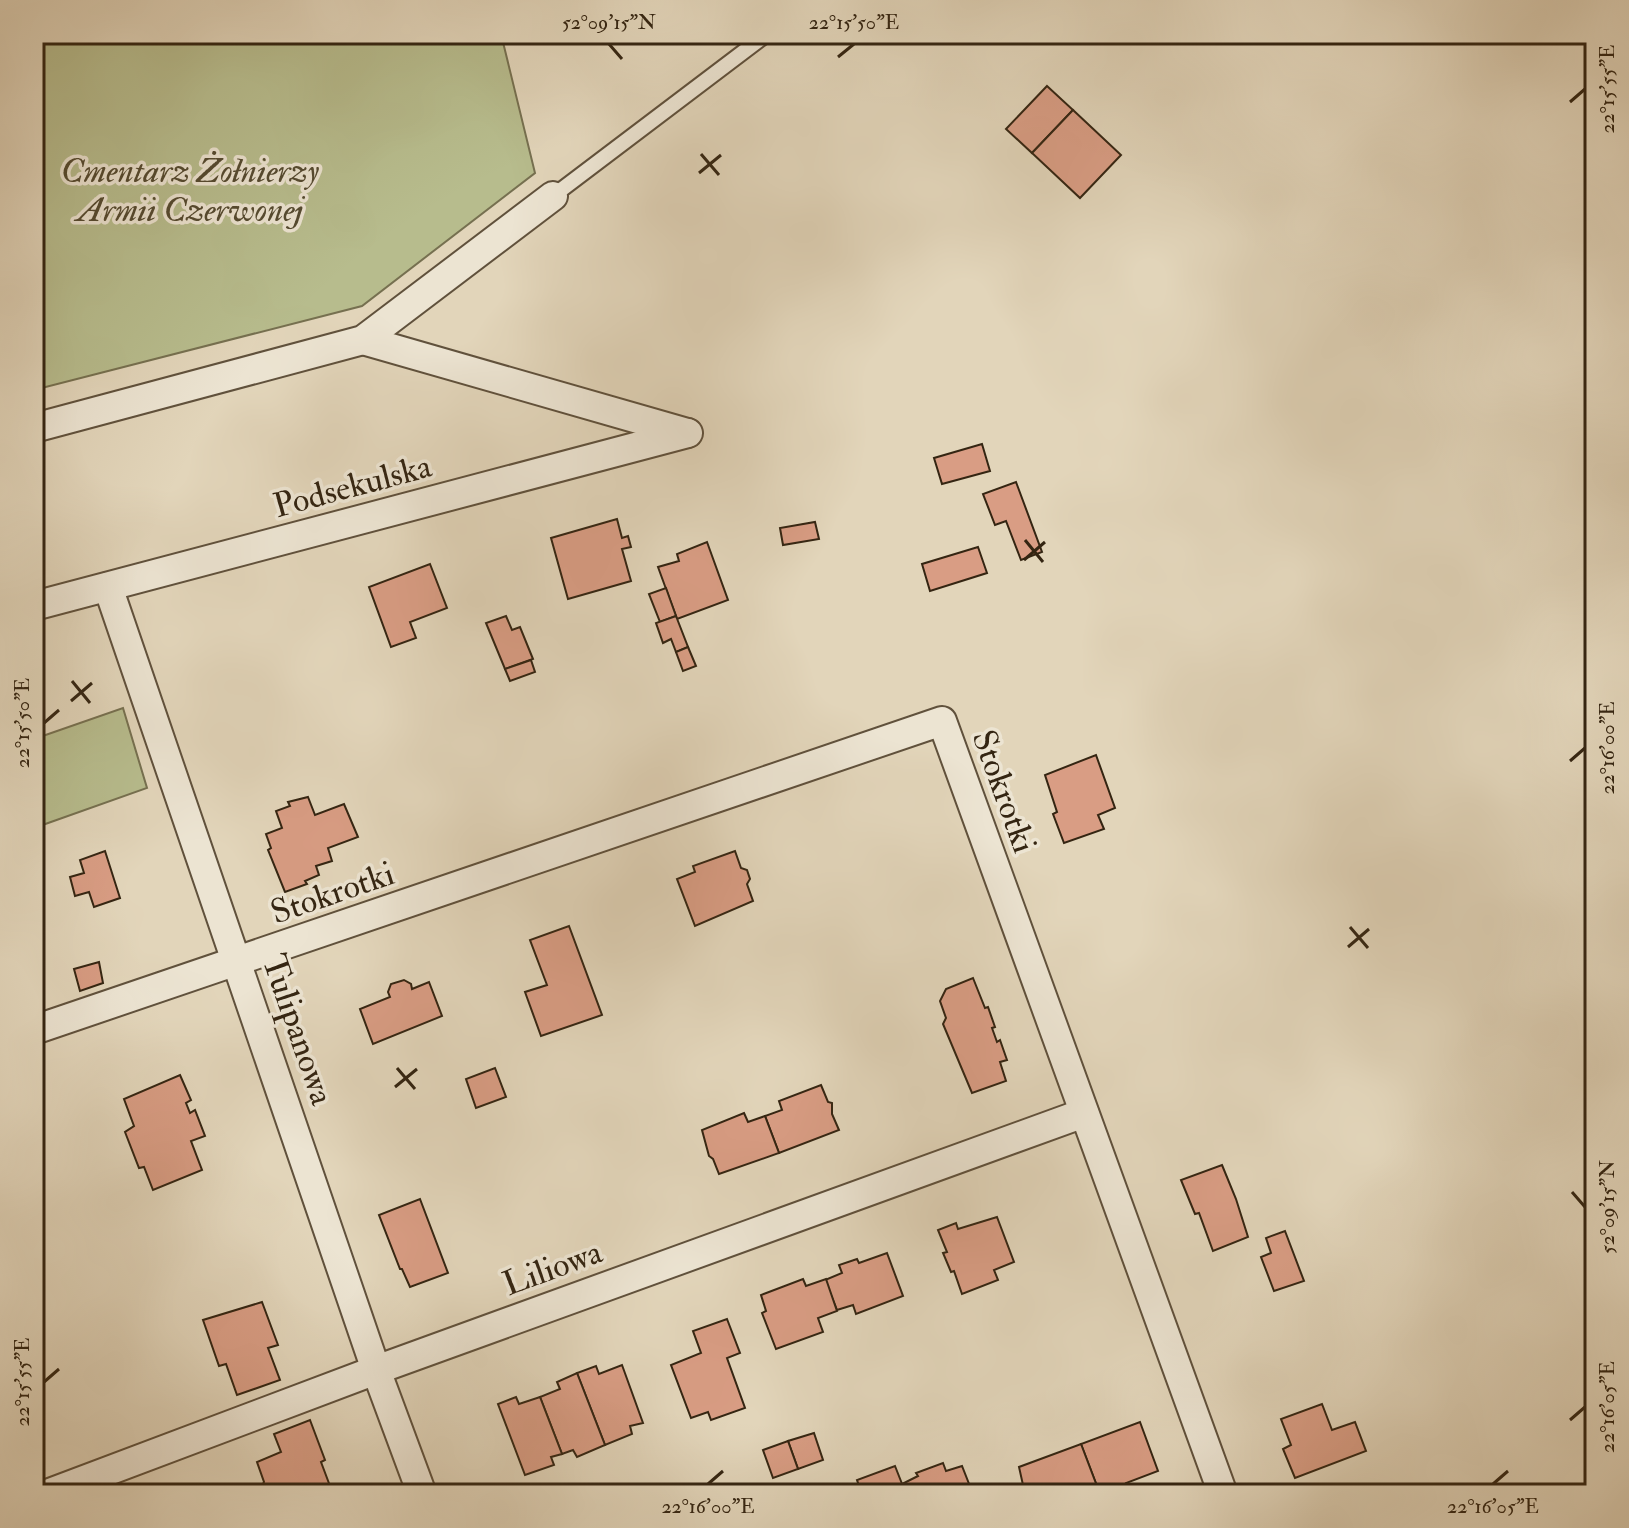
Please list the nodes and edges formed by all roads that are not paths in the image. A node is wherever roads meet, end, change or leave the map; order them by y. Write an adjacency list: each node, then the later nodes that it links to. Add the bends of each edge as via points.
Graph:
1 (767, 34): 2 (lane)
2 (553, 196): 3 (street)
3 (363, 340): 4 (street); 5 (street, Podsekulska, via 688,433)
4 (34, 428)
5 (108, 587): 6 (street, Podsekulska); 7 (street, Tulipanowa)
6 (34, 606)
7 (238, 962): 8 (street); 9 (street, Stokrotki, via 942,721); 10 (street, Tulipanowa)
8 (34, 1030)
9 (1084, 1113): 10 (street, Liliowa); 13 (street, Stokrotki)
10 (376, 1370): 11 (street, Liliowa); 12 (street, Tulipanowa)
11 (47, 1494)
12 (422, 1494)
13 (1223, 1494)

